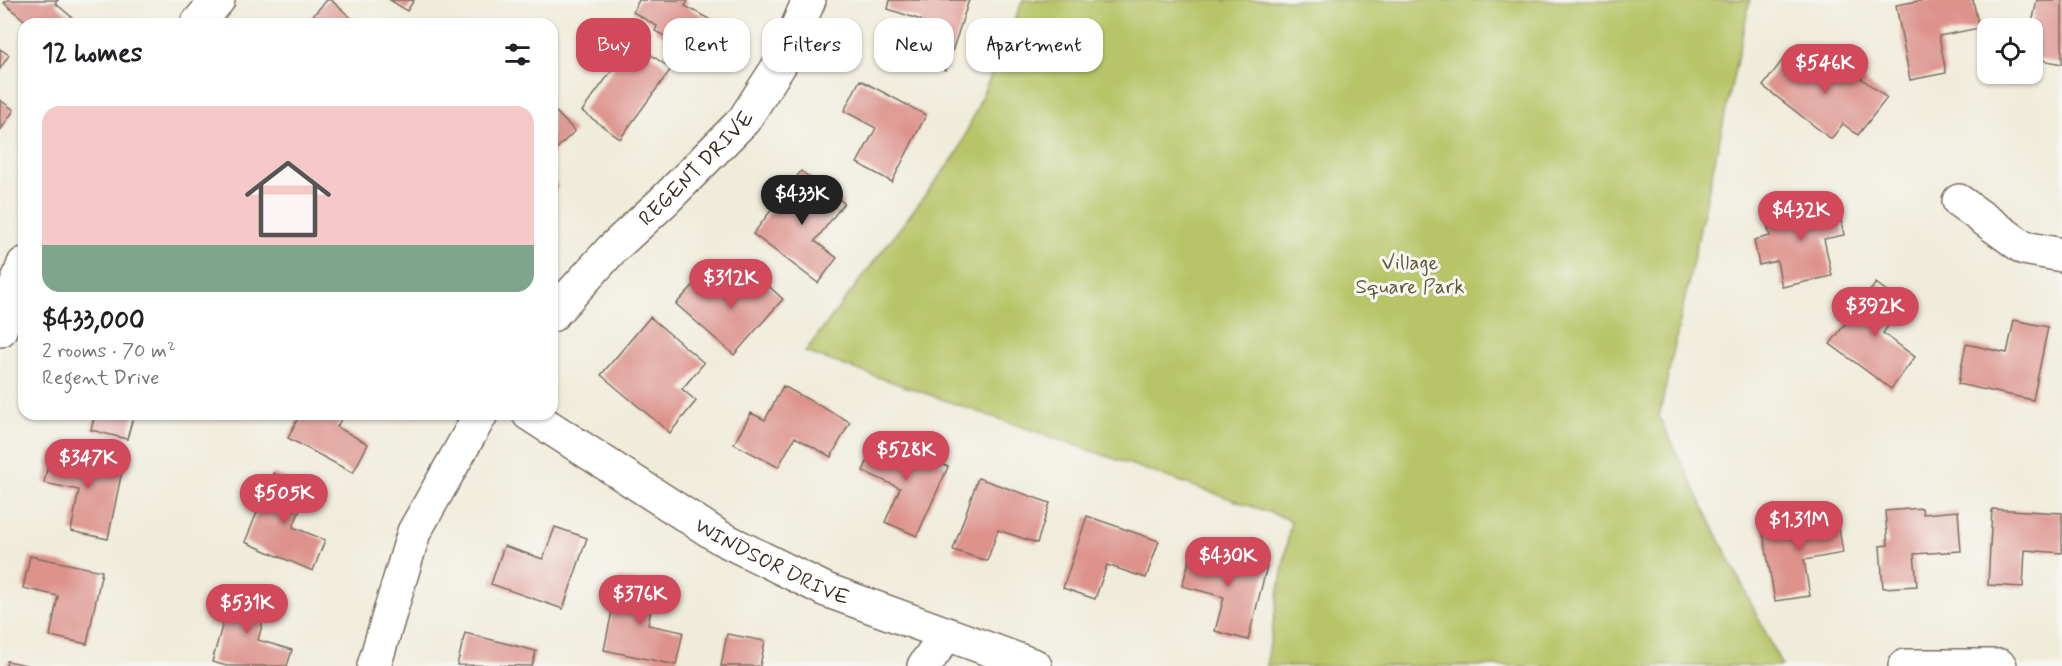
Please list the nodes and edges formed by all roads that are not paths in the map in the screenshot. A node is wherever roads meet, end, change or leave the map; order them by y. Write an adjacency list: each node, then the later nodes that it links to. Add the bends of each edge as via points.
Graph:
1 (218, 0): 3 (street)
2 (809, 0): 7 (street, REGENT DRIVE, via 784,58 744,120 612,249)
3 (202, 18)
4 (1959, 201): 5 (street, via 2024,249)
5 (2062, 255)
6 (18, 280): 8 (street)
7 (558, 308)
8 (0, 330)
9 (478, 420): 12 (street, via 414,532)
10 (538, 420): 11 (street, WINDSOR DRIVE, via 721,538 826,590)
11 (946, 635): 13 (street); 14 (street, WINDSOR DRIVE)
12 (374, 666)
13 (924, 666)
14 (1035, 666)
15 (1905, 666): 16 (street)
16 (2000, 666)

